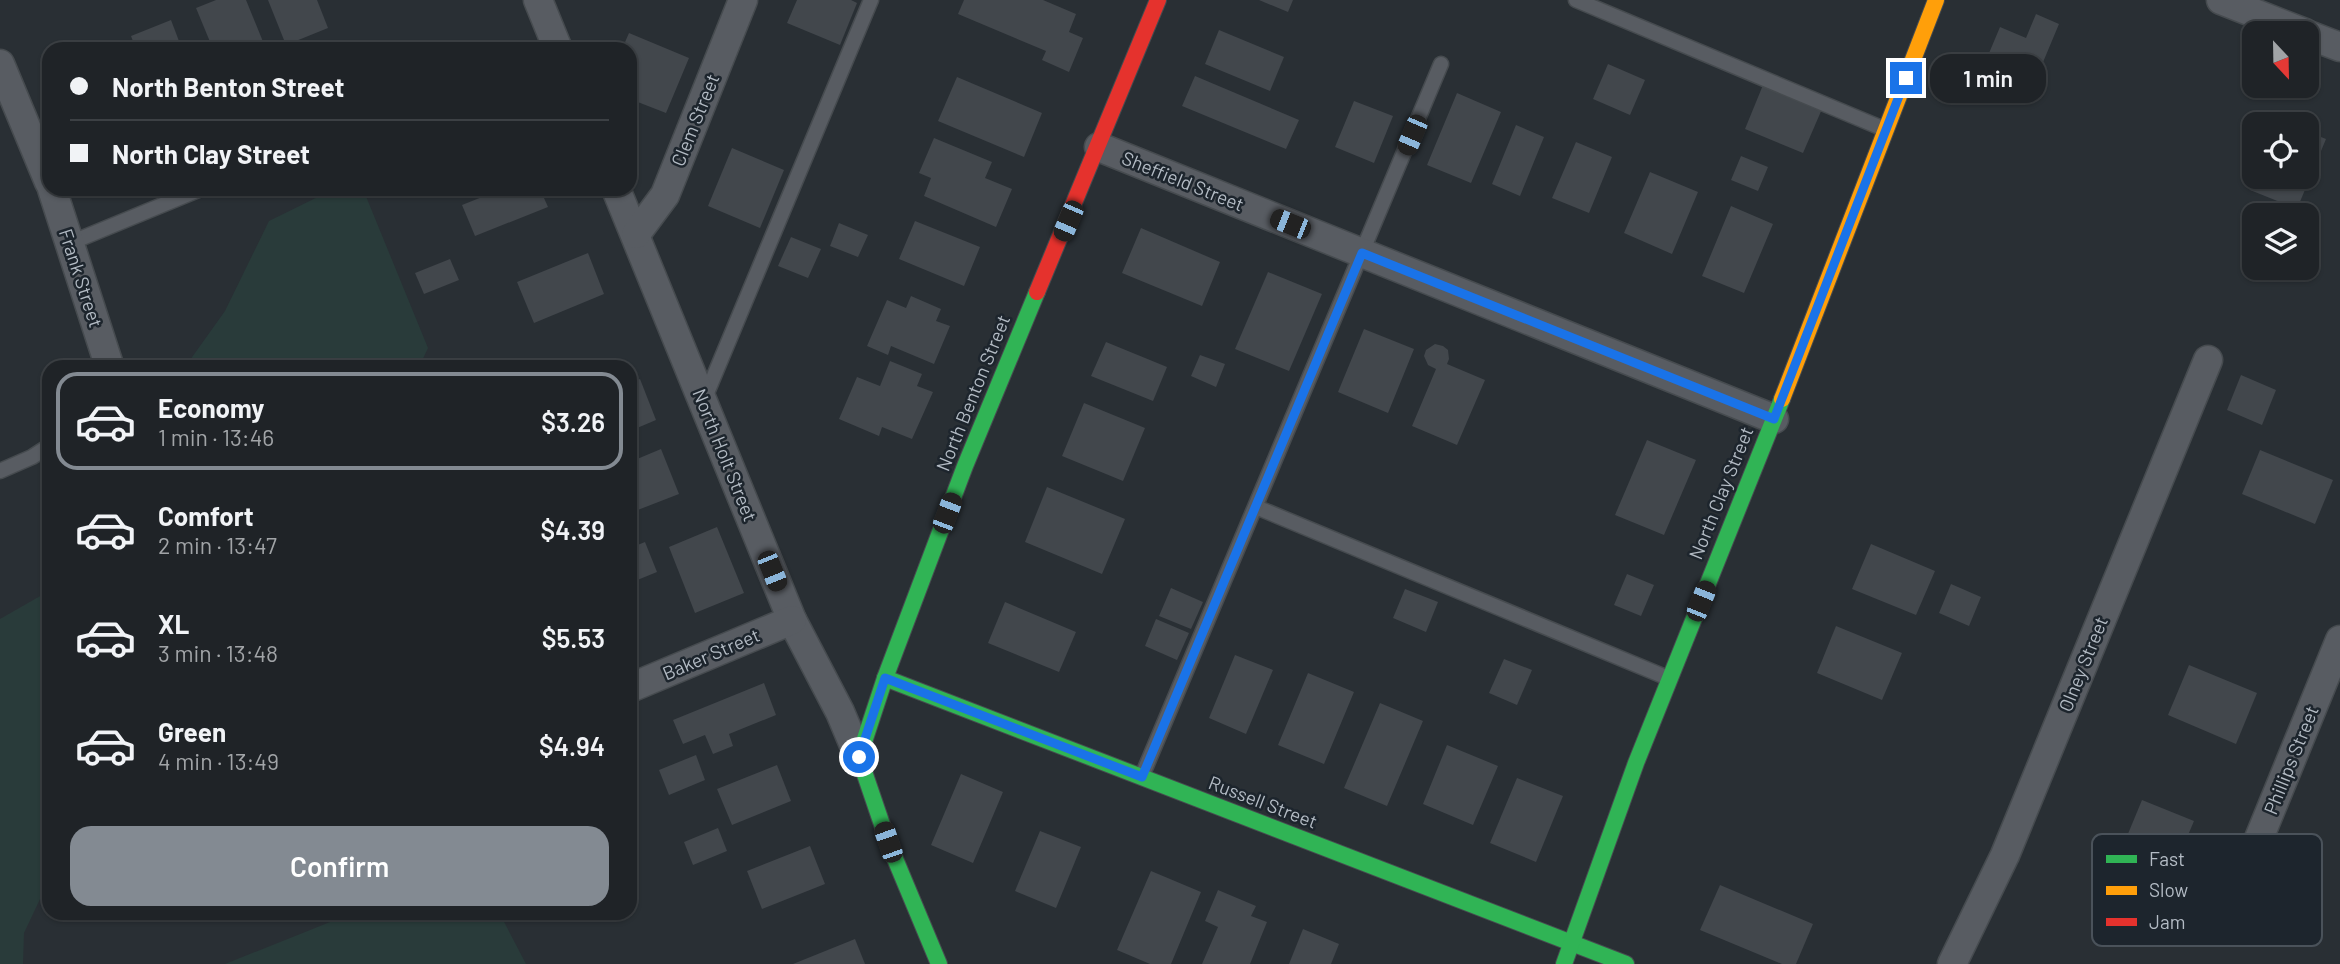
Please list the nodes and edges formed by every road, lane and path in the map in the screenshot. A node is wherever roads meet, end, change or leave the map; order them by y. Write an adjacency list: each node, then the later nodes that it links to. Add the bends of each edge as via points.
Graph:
1 (538, 0): 10 (street)
2 (743, 0): 20 (street, Clem Street, via 665,195)
3 (871, 0): 25 (lane)
4 (1158, 0): 15 (street, North Benton Street)
5 (1576, 0): 14 (lane)
6 (1936, 0): 14 (street, North Clay Street)
7 (2221, 0): 8 (street)
8 (2274, 21)
9 (2319, 39): 11 (street)
10 (555, 42)
11 (2340, 47)
12 (0, 64): 16 (street)
13 (1441, 64): 22 (lane)
14 (1886, 129): 26 (street, North Clay Street)
15 (1099, 147): 22 (street, Sheffield Street); 32 (street, North Benton Street, via 965,466)
16 (42, 164)
17 (54, 196): 21 (street, Frank Street)
18 (184, 196): 21 (lane)
19 (620, 196): 20 (street, North Holt Street)
20 (636, 234): 25 (street, North Holt Street)
21 (70, 243): 23 (street, Frank Street)
22 (1362, 253): 26 (street, Sheffield Street); 29 (lane)
23 (107, 360)
24 (2208, 360): 42 (street, Olney Street, via 2005,855)
25 (704, 401): 30 (street, North Holt Street)
26 (1774, 419): 33 (street, North Clay Street)
27 (42, 451): 28 (lane)
28 (0, 471)
29 (1256, 507): 33 (lane); 36 (lane)
30 (792, 620): 34 (street, Baker Street); 35 (street, North Holt Street)
31 (2340, 640): 37 (street, Phillips Street)
32 (885, 678): 35 (street, North Benton Street); 36 (street, Russell Street)
33 (1670, 679): 38 (street, North Clay Street)
34 (637, 685)
35 (859, 757): 39 (street, via 888,842)
36 (1142, 777): 38 (street, Russell Street)
37 (2261, 834)
38 (1572, 943): 40 (street, North Clay Street); 41 (street, Russell Street)
39 (939, 964)
40 (1564, 964)
41 (1626, 964)
42 (1952, 964)

